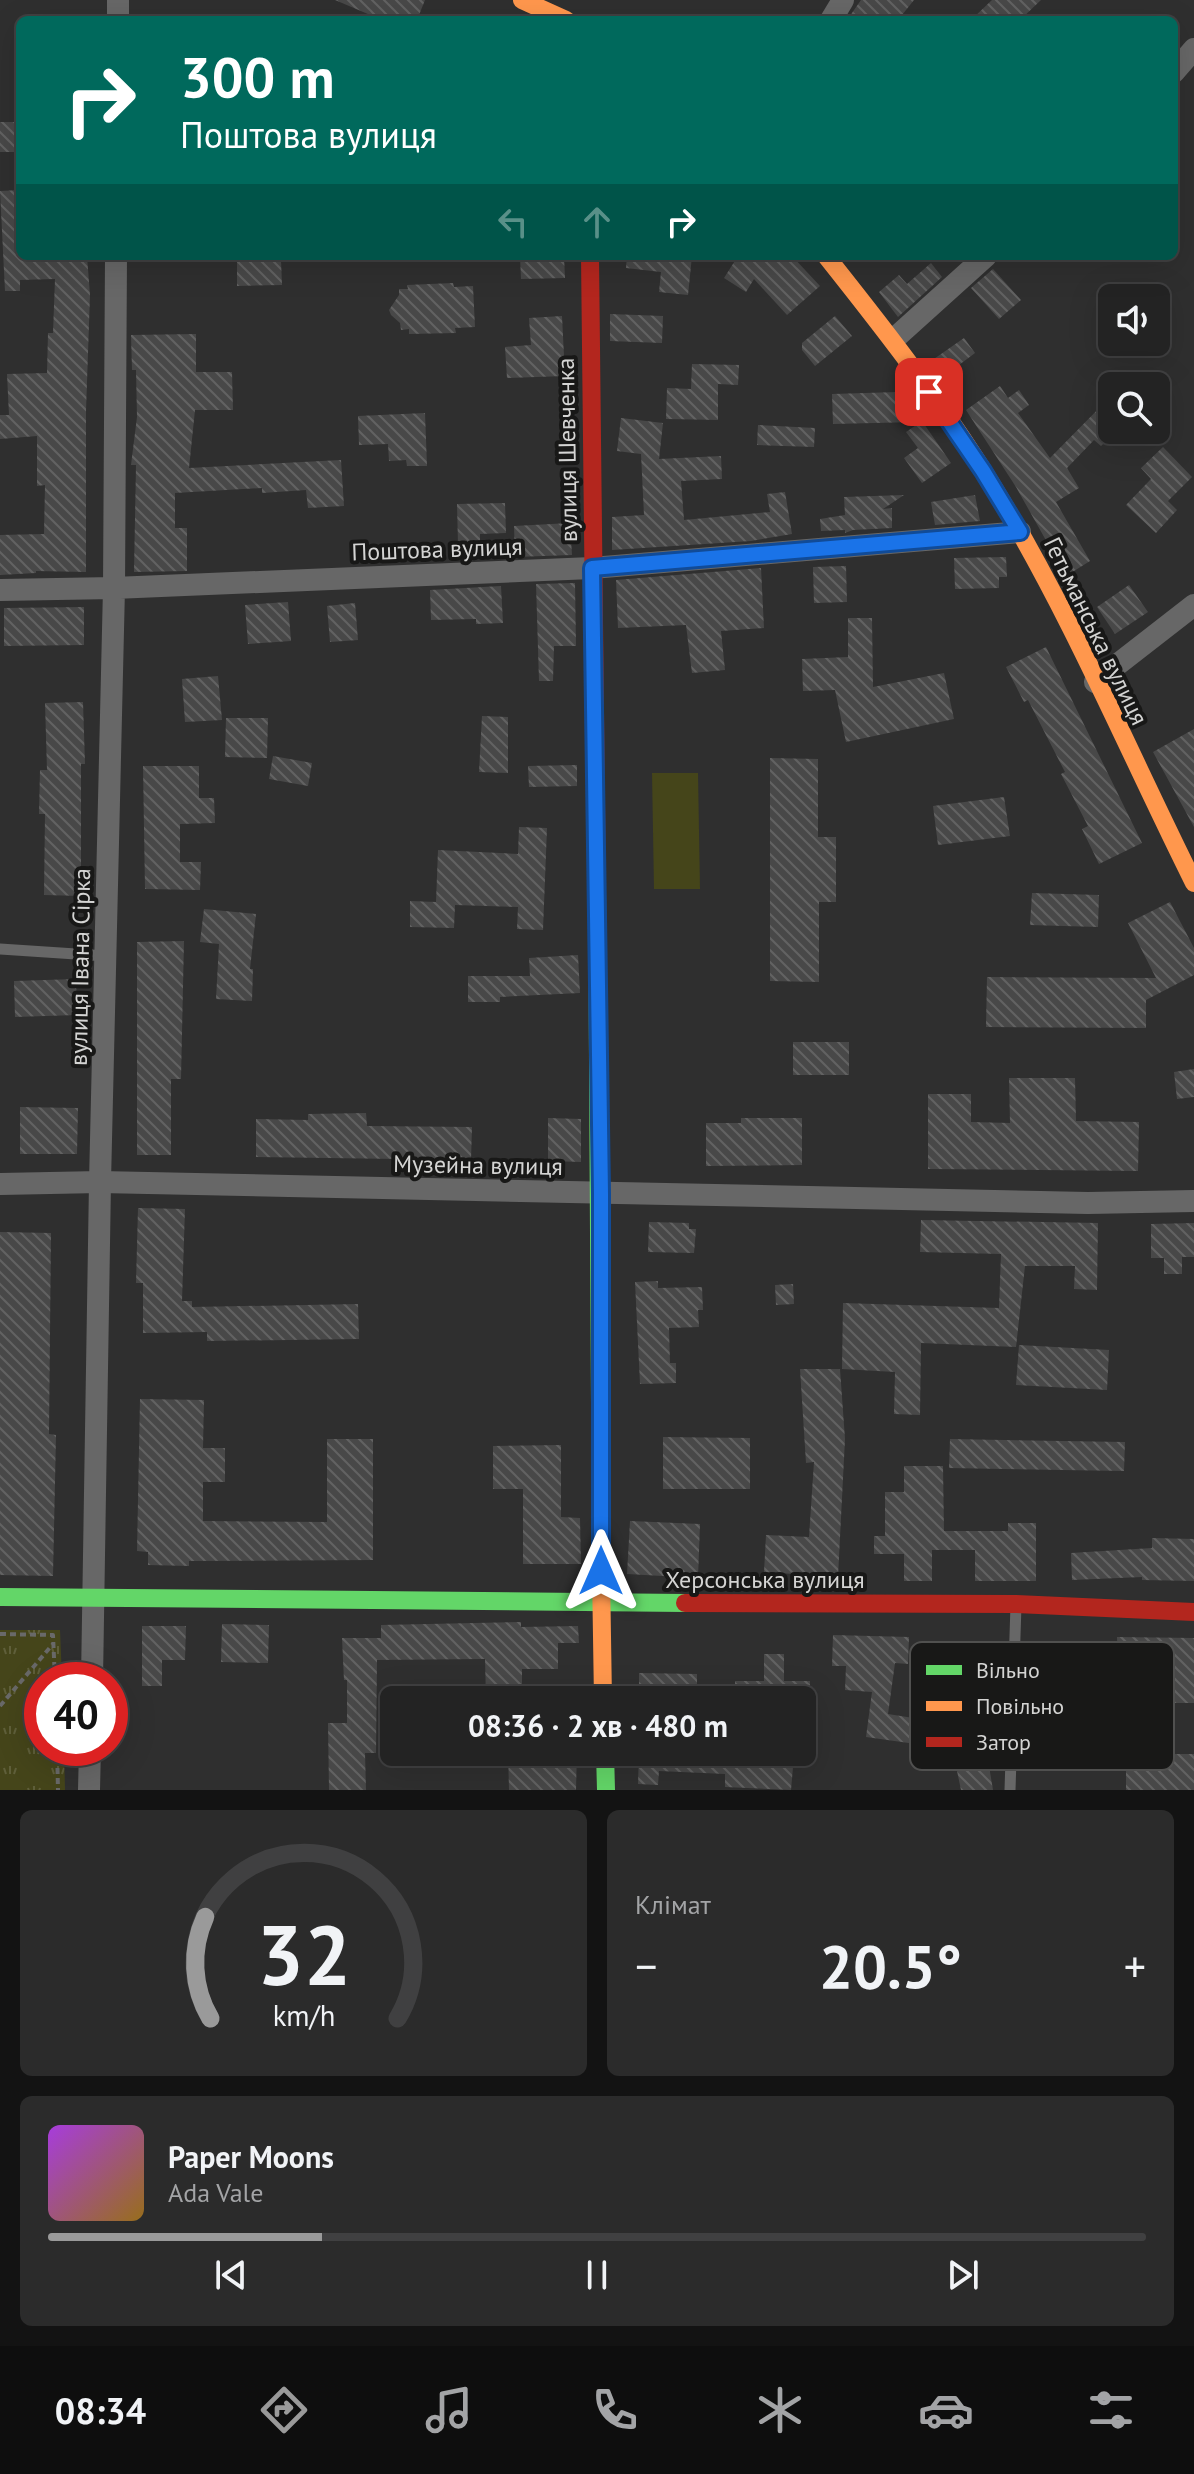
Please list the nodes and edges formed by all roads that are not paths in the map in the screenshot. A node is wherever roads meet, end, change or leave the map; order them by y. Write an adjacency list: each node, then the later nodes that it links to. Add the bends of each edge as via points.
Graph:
1 (522, 0): 2 (street)
2 (557, 16)
3 (1194, 49): 4 (street)
4 (1178, 67)
5 (116, 260): 12 (street, вулиця Івана Сірка)
6 (590, 260): 11 (street, вулиця Шевченка)
7 (829, 260): 9 (street, Гетьманська вулиця)
8 (982, 260): 9 (street)
9 (894, 339): 10 (street, Гетьманська вулиця)
10 (1020, 532): 11 (street, Поштова вулиця); 15 (street, Гетьманська вулиця)
11 (592, 568): 12 (street, Поштова вулиця); 21 (street, вулиця Шевченка)
12 (114, 588): 13 (street, Поштова вулиця); 18 (street, вулиця Івана Сірка)
13 (0, 590)
14 (1194, 605): 15 (street)
15 (1095, 682): 16 (street, Гетьманська вулиця)
16 (1194, 883)
17 (0, 949): 18 (lane)
18 (107, 956): 19 (street, вулиця Івана Сірка)
19 (100, 1182): 20 (street, Музейна вулиця); 21 (street, Музейна вулиця); 23 (street, вулиця Івана Сірка)
20 (0, 1184)
21 (601, 1194): 22 (street, Музейна вулиця); 25 (street, вулиця Шевченка)
22 (1194, 1201)
23 (95, 1596): 24 (street, Херсонська вулиця); 25 (street, Херсонська вулиця); 29 (street, вулиця Івана Сірка)
24 (0, 1597)
25 (601, 1603): 26 (street, Херсонська вулиця); 30 (street, вулиця Шевченка)
26 (1016, 1604): 27 (street, Херсонська вулиця); 28 (lane)
27 (1194, 1612)
28 (1015, 1642)
29 (93, 1662)
30 (603, 1686)
31 (90, 1766): 34 (street)
32 (605, 1766): 35 (street)
33 (1011, 1770): 36 (lane)
34 (89, 1790)
35 (606, 1790)
36 (1010, 1790)

